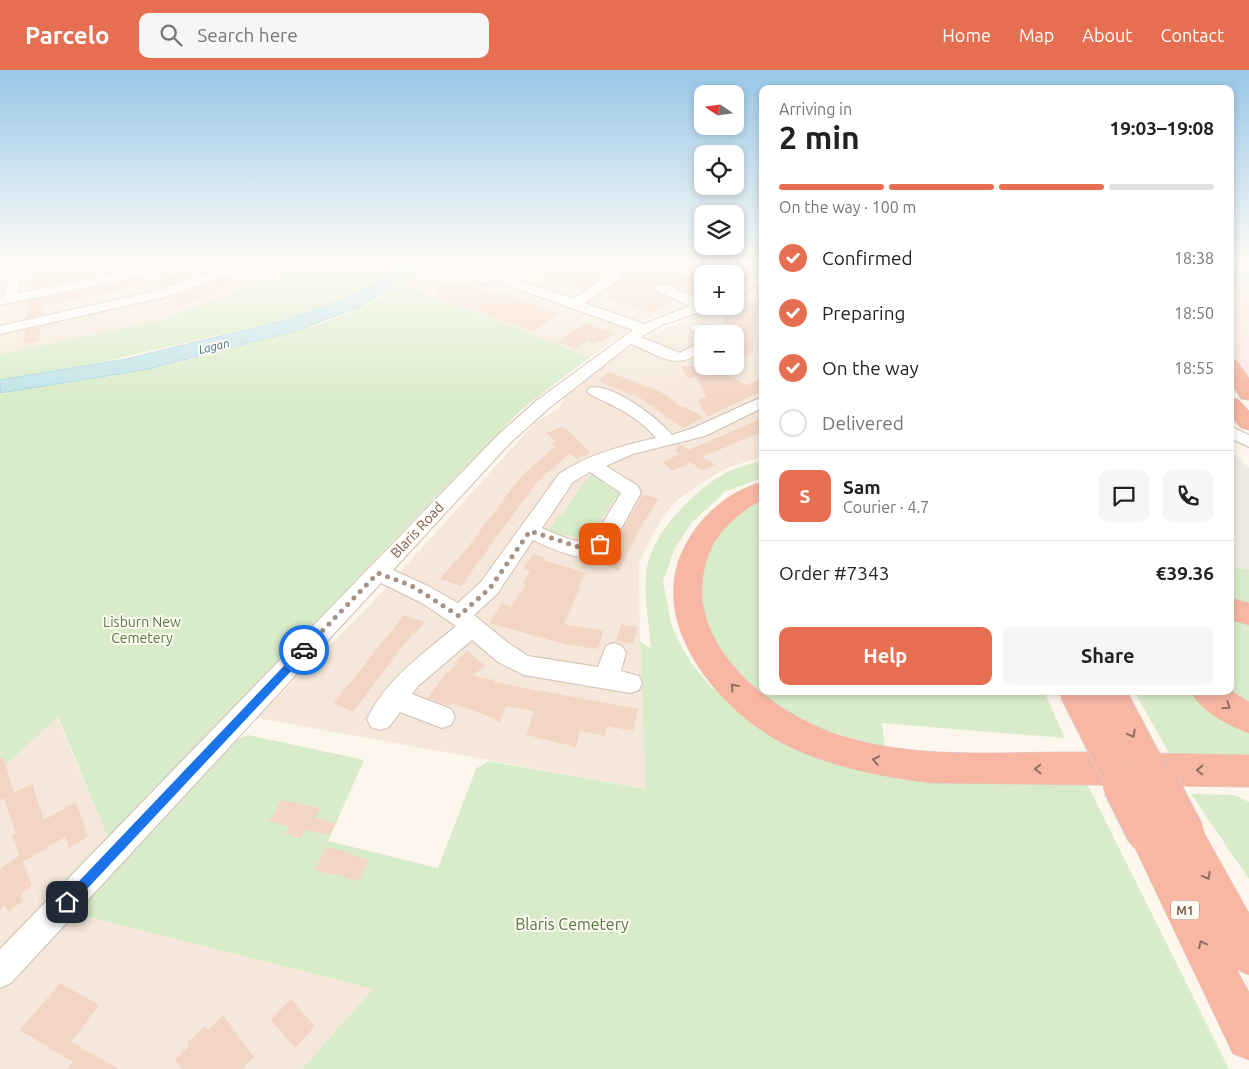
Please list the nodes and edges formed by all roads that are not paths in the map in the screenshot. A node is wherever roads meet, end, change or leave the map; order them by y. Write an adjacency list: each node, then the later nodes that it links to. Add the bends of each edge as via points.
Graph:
1 (8, 309): 6 (street)
2 (97, 309): 6 (street)
3 (587, 309): 7 (street)
4 (692, 309): 5 (street)
5 (709, 320): 7 (street, Blaris Road)
6 (7, 329)
7 (637, 333): 8 (street, via 678,358); 21 (street, Blaris Road, via 542,405 503,440)
8 (694, 351)
9 (1234, 375): 10 (highway)
10 (1249, 394)
11 (598, 397): 16 (street, via 639,411)
12 (759, 403): 16 (street, via 699,432)
13 (1234, 408): 14 (highway)
14 (1249, 423)
15 (1234, 433): 17 (street)
16 (667, 440): 18 (street, via 628,450)
17 (1249, 442)
18 (591, 465): 20 (street, via 566,478); 20 (street, via 632,490 600,544 588,550)
19 (759, 492): 33 (highway, one-way to 19, via 918,766 848,754 820,746 789,730 739,693 718,670 701,644 688,598 688,577 700,540 730,508)
20 (530, 531): 24 (street)
21 (378, 573): 24 (street, via 412,586); 36 (street, Blaris Road)
22 (1234, 610): 23 (highway)
23 (1249, 614)
24 (465, 622): 25 (street, via 524,665 618,681); 29 (street, via 408,679)
25 (614, 652)
26 (1078, 695): 34 (highway, M1, bridge)
27 (1112, 695): 34 (highway, M1, one-way to 34, bridge)
28 (1212, 695): 32 (highway, one-way to 32)
29 (394, 698): 30 (street); 31 (street)
30 (442, 717)
31 (380, 718)
32 (1249, 718)
33 (1249, 771)
34 (1165, 833): 35 (highway, M1, one-way to 35); 37 (highway, M1, one-way to 34)
35 (1249, 954)
36 (0, 972)
37 (1249, 1038)

